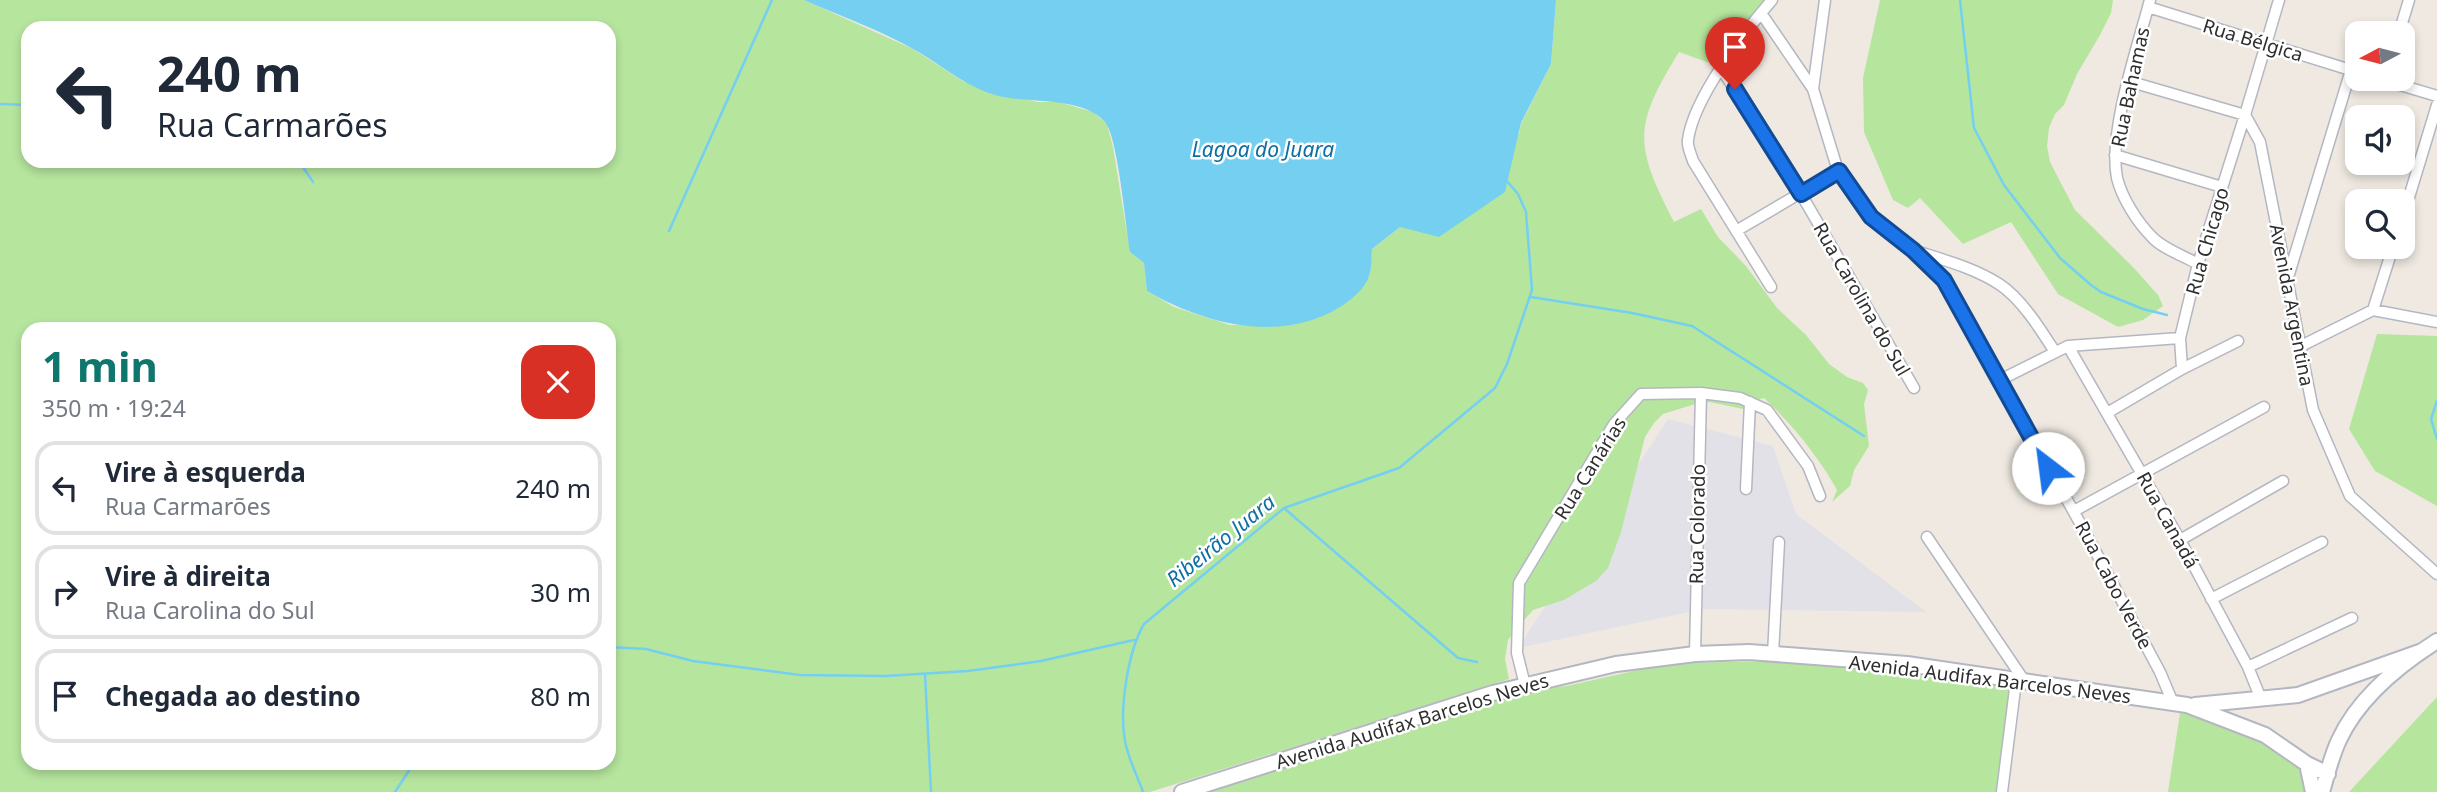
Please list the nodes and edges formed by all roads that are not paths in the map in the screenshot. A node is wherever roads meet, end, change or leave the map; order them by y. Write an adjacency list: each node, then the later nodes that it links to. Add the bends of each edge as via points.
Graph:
1 (1772, 0): 6 (street)
2 (1825, 0): 12 (street, Rua Cabo Verde)
3 (2279, 0): 8 (street)
4 (2409, 0): 7 (street)
5 (2149, 4): 8 (street, Rua Bélgica); 11 (street, Rua Bahamas)
6 (1761, 13): 9 (street); 12 (street)
7 (2403, 21)
8 (2265, 44): 10 (street, Rua Bélgica); 17 (street)
9 (1721, 68): 22 (street, Rua Carolina do Sul); 23 (street, via 1693,118 1687,143)
10 (2345, 68)
11 (2128, 80): 17 (street); 18 (street, Rua Bahamas)
12 (1813, 89): 19 (street, Rua Cabo Verde)
13 (2415, 89): 15 (street)
14 (2348, 91): 27 (street)
15 (2437, 96)
16 (2435, 110): 21 (street)
17 (2245, 115): 20 (street, Rua Chicago); 27 (street, Avenida Argentina, via 2260,142)
18 (2115, 155): 20 (street); 26 (street, Rua Bahamas, via 2118,179 2132,212 2153,239)
19 (1839, 171): 22 (street); 24 (street, Rua Cabo Verde, via 1871,217)
20 (2222, 187): 26 (street, Rua Chicago)
21 (2411, 189)
22 (1801, 194): 23 (street); 38 (street, Rua Carolina do Sul)
23 (1735, 231): 28 (street)
24 (1913, 250): 35 (street, via 1962,265 2001,284); 37 (street, Rua Cabo Verde, via 1944,280)
25 (2389, 259): 29 (street)
26 (2198, 264): 31 (street, Rua Chicago)
27 (2287, 278): 34 (street, Avenida Argentina)
28 (1771, 287)
29 (2373, 310): 30 (street); 34 (street)
30 (2437, 322)
31 (2180, 338): 33 (street); 36 (street, Rua Chicago)
32 (2238, 341): 36 (street)
33 (2068, 346): 35 (street); 42 (street, Rua Canadá)
34 (2301, 346): 52 (street, Avenida Argentina, via 2313,410 2350,496)
35 (2055, 352): 37 (street)
36 (2182, 369): 42 (street)
37 (1998, 381): 47 (street, Rua Cabo Verde)
38 (1914, 388)
39 (1701, 393): 40 (street, Rua Canárias); 58 (street, Rua Colorado); 61 (street, Rua Canárias, via 1641,394 1614,424 1519,583 1517,653)
40 (1750, 402): 45 (street); 46 (street, Rua Canárias, via 1767,410 1797,450)
41 (2264, 407): 43 (street)
42 (2107, 413): 43 (street, Rua Canadá)
43 (2143, 475): 47 (street); 49 (street, Rua Canadá)
44 (2283, 481): 49 (street)
45 (1746, 489)
46 (1820, 496)
47 (2074, 512): 63 (street, Rua Cabo Verde)
48 (1927, 537): 60 (street)
49 (2180, 540): 53 (street, Rua Canadá)
50 (1779, 542): 57 (street)
51 (2322, 542): 53 (street)
52 (2437, 574)
53 (2211, 599): 59 (street, Rua Canadá)
54 (2352, 618): 59 (street)
55 (2437, 641): 56 (main road)
56 (2422, 650): 62 (main road, Avenida Audifax Barcelos Neves, via 2298,695); 65 (main road, via 2364,699 2339,739)
57 (1773, 653): 58 (main road, Avenida Audifax Barcelos Neves); 60 (main road, Avenida Audifax Barcelos Neves, via 1907,664)
58 (1695, 654): 61 (main road, Avenida Audifax Barcelos Neves, via 1616,664)
59 (2248, 667): 62 (street, Rua Canadá)
60 (2021, 682): 63 (main road, Avenida Audifax Barcelos Neves); 67 (street)
61 (1525, 685): 66 (main road, Avenida Audifax Barcelos Neves)
62 (2260, 699): 63 (main road, Avenida Audifax Barcelos Neves)
63 (2180, 704): 64 (main road, Avenida Audifax Barcelos Neves, via 2265,734)
64 (2308, 764): 65 (main road, Avenida Audifax Barcelos Neves); 68 (main road)
65 (2328, 774): 69 (main road)
66 (1182, 792)
67 (2002, 792)
68 (2313, 792)
69 (2322, 792)

